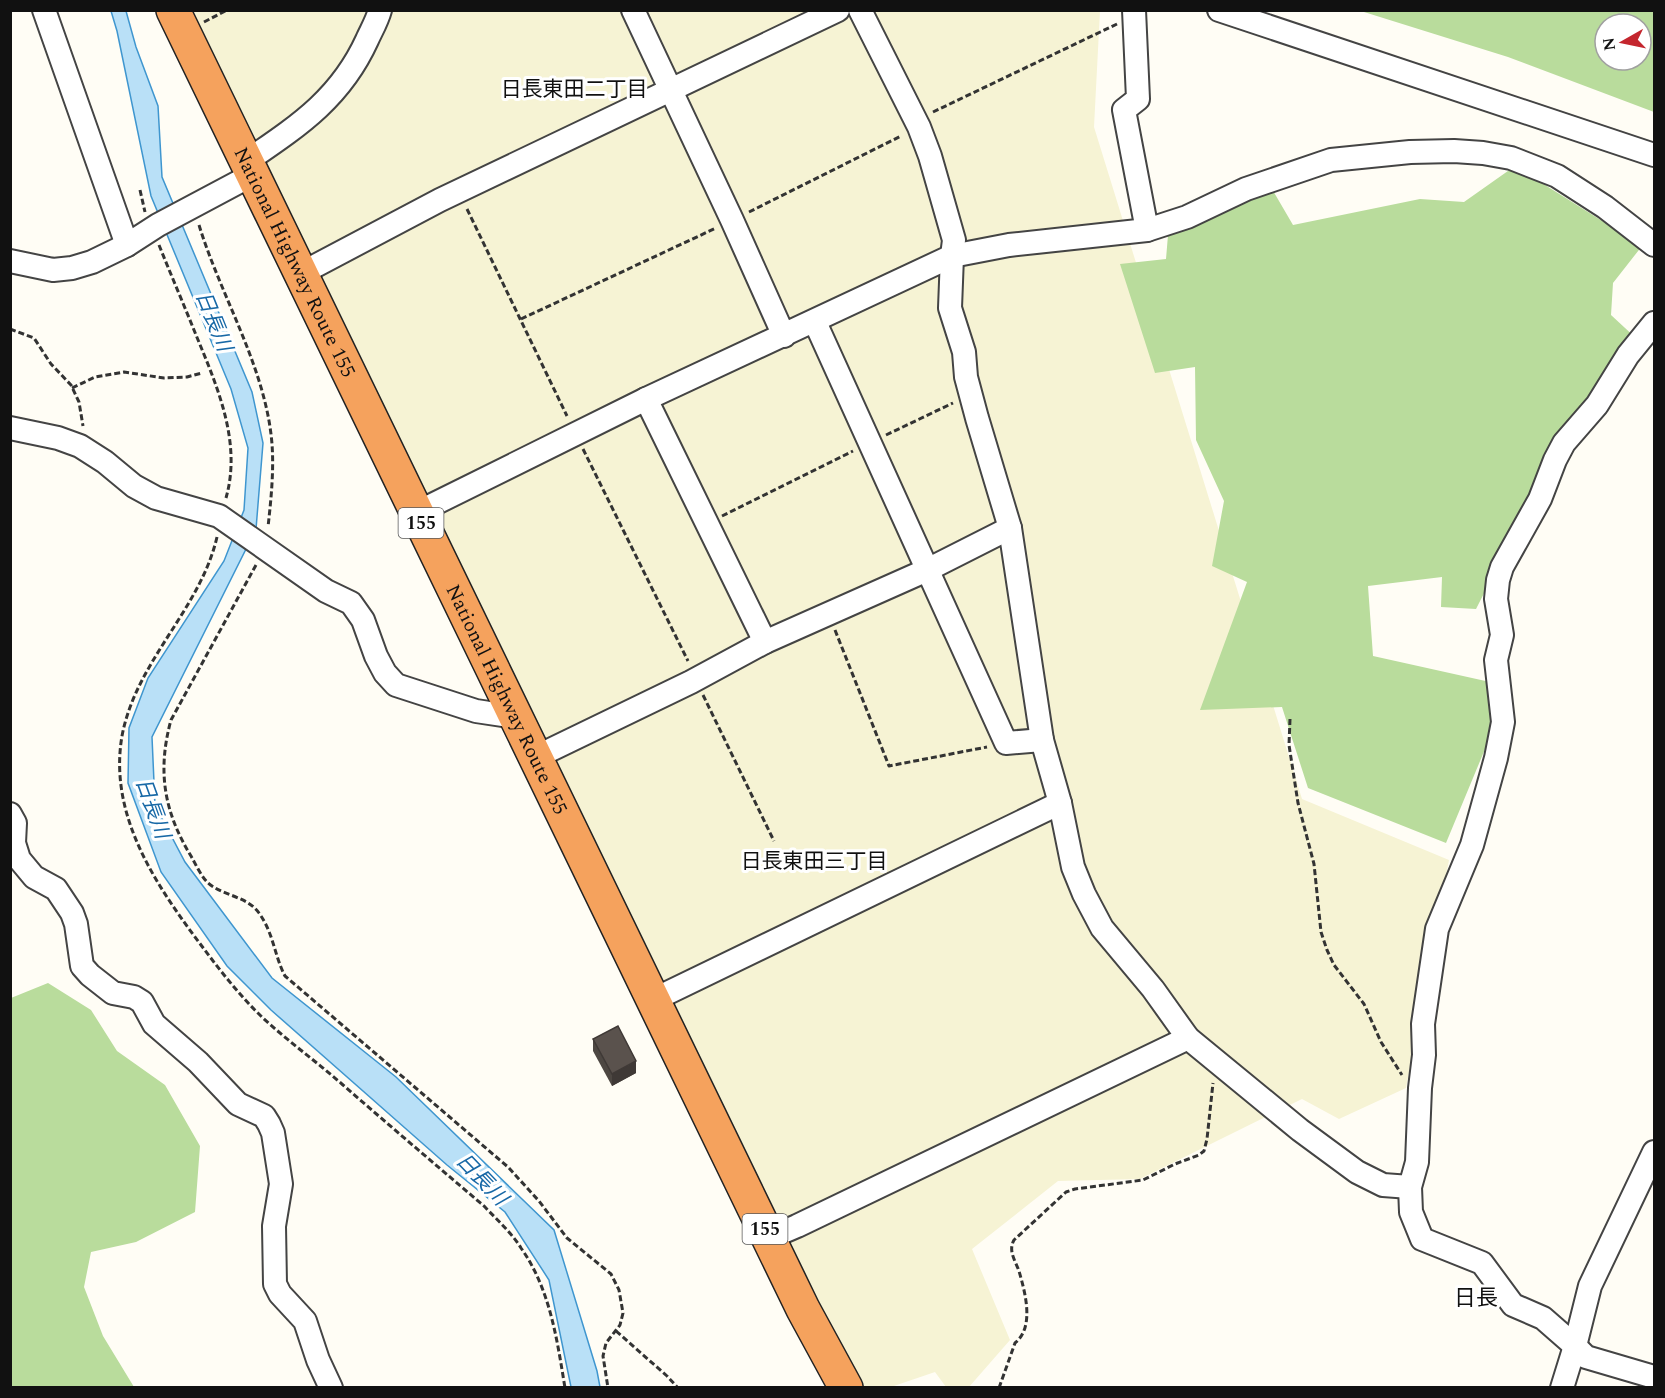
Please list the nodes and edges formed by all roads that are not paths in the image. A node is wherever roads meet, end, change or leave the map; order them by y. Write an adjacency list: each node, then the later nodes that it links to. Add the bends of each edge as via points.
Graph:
1 (44, 10): 14 (street)
2 (173, 10): 11 (highway, National Highway Route 155 / 155)
3 (380, 10): 11 (street, via 340,85)
4 (633, 10): 9 (street)
5 (838, 10): 9 (street)
6 (860, 10): 15 (street, via 930,156 954,240)
7 (1219, 10): 10 (street)
8 (1134, 13): 12 (street, via 1138,99 1124,110)
9 (671, 90): 17 (street, via 449,196); 20 (street)
10 (1654, 154)
11 (249, 168): 14 (street, via 235,182); 17 (highway, National Highway Route 155 / 155)
12 (1147, 230): 13 (street, via 1187,218 1246,189 1331,160 1454,151 1511,158 1557,176); 15 (street, via 1009,245)
13 (1654, 244)
14 (127, 245): 16 (street, via 72,268 53,270)
15 (952, 256): 18 (street); 24 (street, via 950,308)
16 (10, 261)
17 (300, 274): 23 (highway, National Highway Route 155 / 155)
18 (815, 322): 20 (street); 25 (street)
19 (1654, 323): 35 (street, via 1628,355 1597,405 1564,443 1498,580 1496,599 1502,635 1496,660 1503,722 1473,845 1437,929 1423,1024 1418,1162)
20 (784, 336): 21 (street)
21 (646, 399): 23 (street); 26 (street)
22 (10, 428): 27 (street, via 80,446 156,498 224,519 326,591 351,603 363,620 376,656 396,685 476,711)
23 (416, 513): 27 (highway, National Highway Route 155 / 155)
24 (1010, 528): 25 (street); 28 (street)
25 (927, 570): 26 (street); 28 (street, via 1006,743)
26 (765, 642): 29 (street)
27 (516, 717): 29 (highway, National Highway Route 155 / 155)
28 (1042, 740): 30 (street)
29 (536, 757): 32 (highway, National Highway Route 155 / 155)
30 (1060, 803): 32 (street); 33 (street, via 1073,867 1102,928)
31 (10, 814): 40 (street, via 15,823 14,843 19,859 34,877 56,889 72,913 82,966 113,993 142,1002 154,1024 238,1104 264,1116 269,1124 281,1184 274,1226 275,1284 305,1321)
32 (653, 1000): 36 (highway, National Highway Route 155 / 155)
33 (1188, 1038): 35 (street, via 1357,1172 1383,1185); 36 (street)
34 (1654, 1152): 37 (street, via 1590,1286)
35 (1410, 1187): 37 (street, via 1411,1212 1422,1239 1482,1263 1513,1305 1543,1318)
36 (769, 1238): 41 (highway, National Highway Route 155 / 155)
37 (1575, 1346): 38 (street, via 1586,1357); 39 (street)
38 (1654, 1377)
39 (1568, 1381)
40 (332, 1388)
41 (846, 1388)

